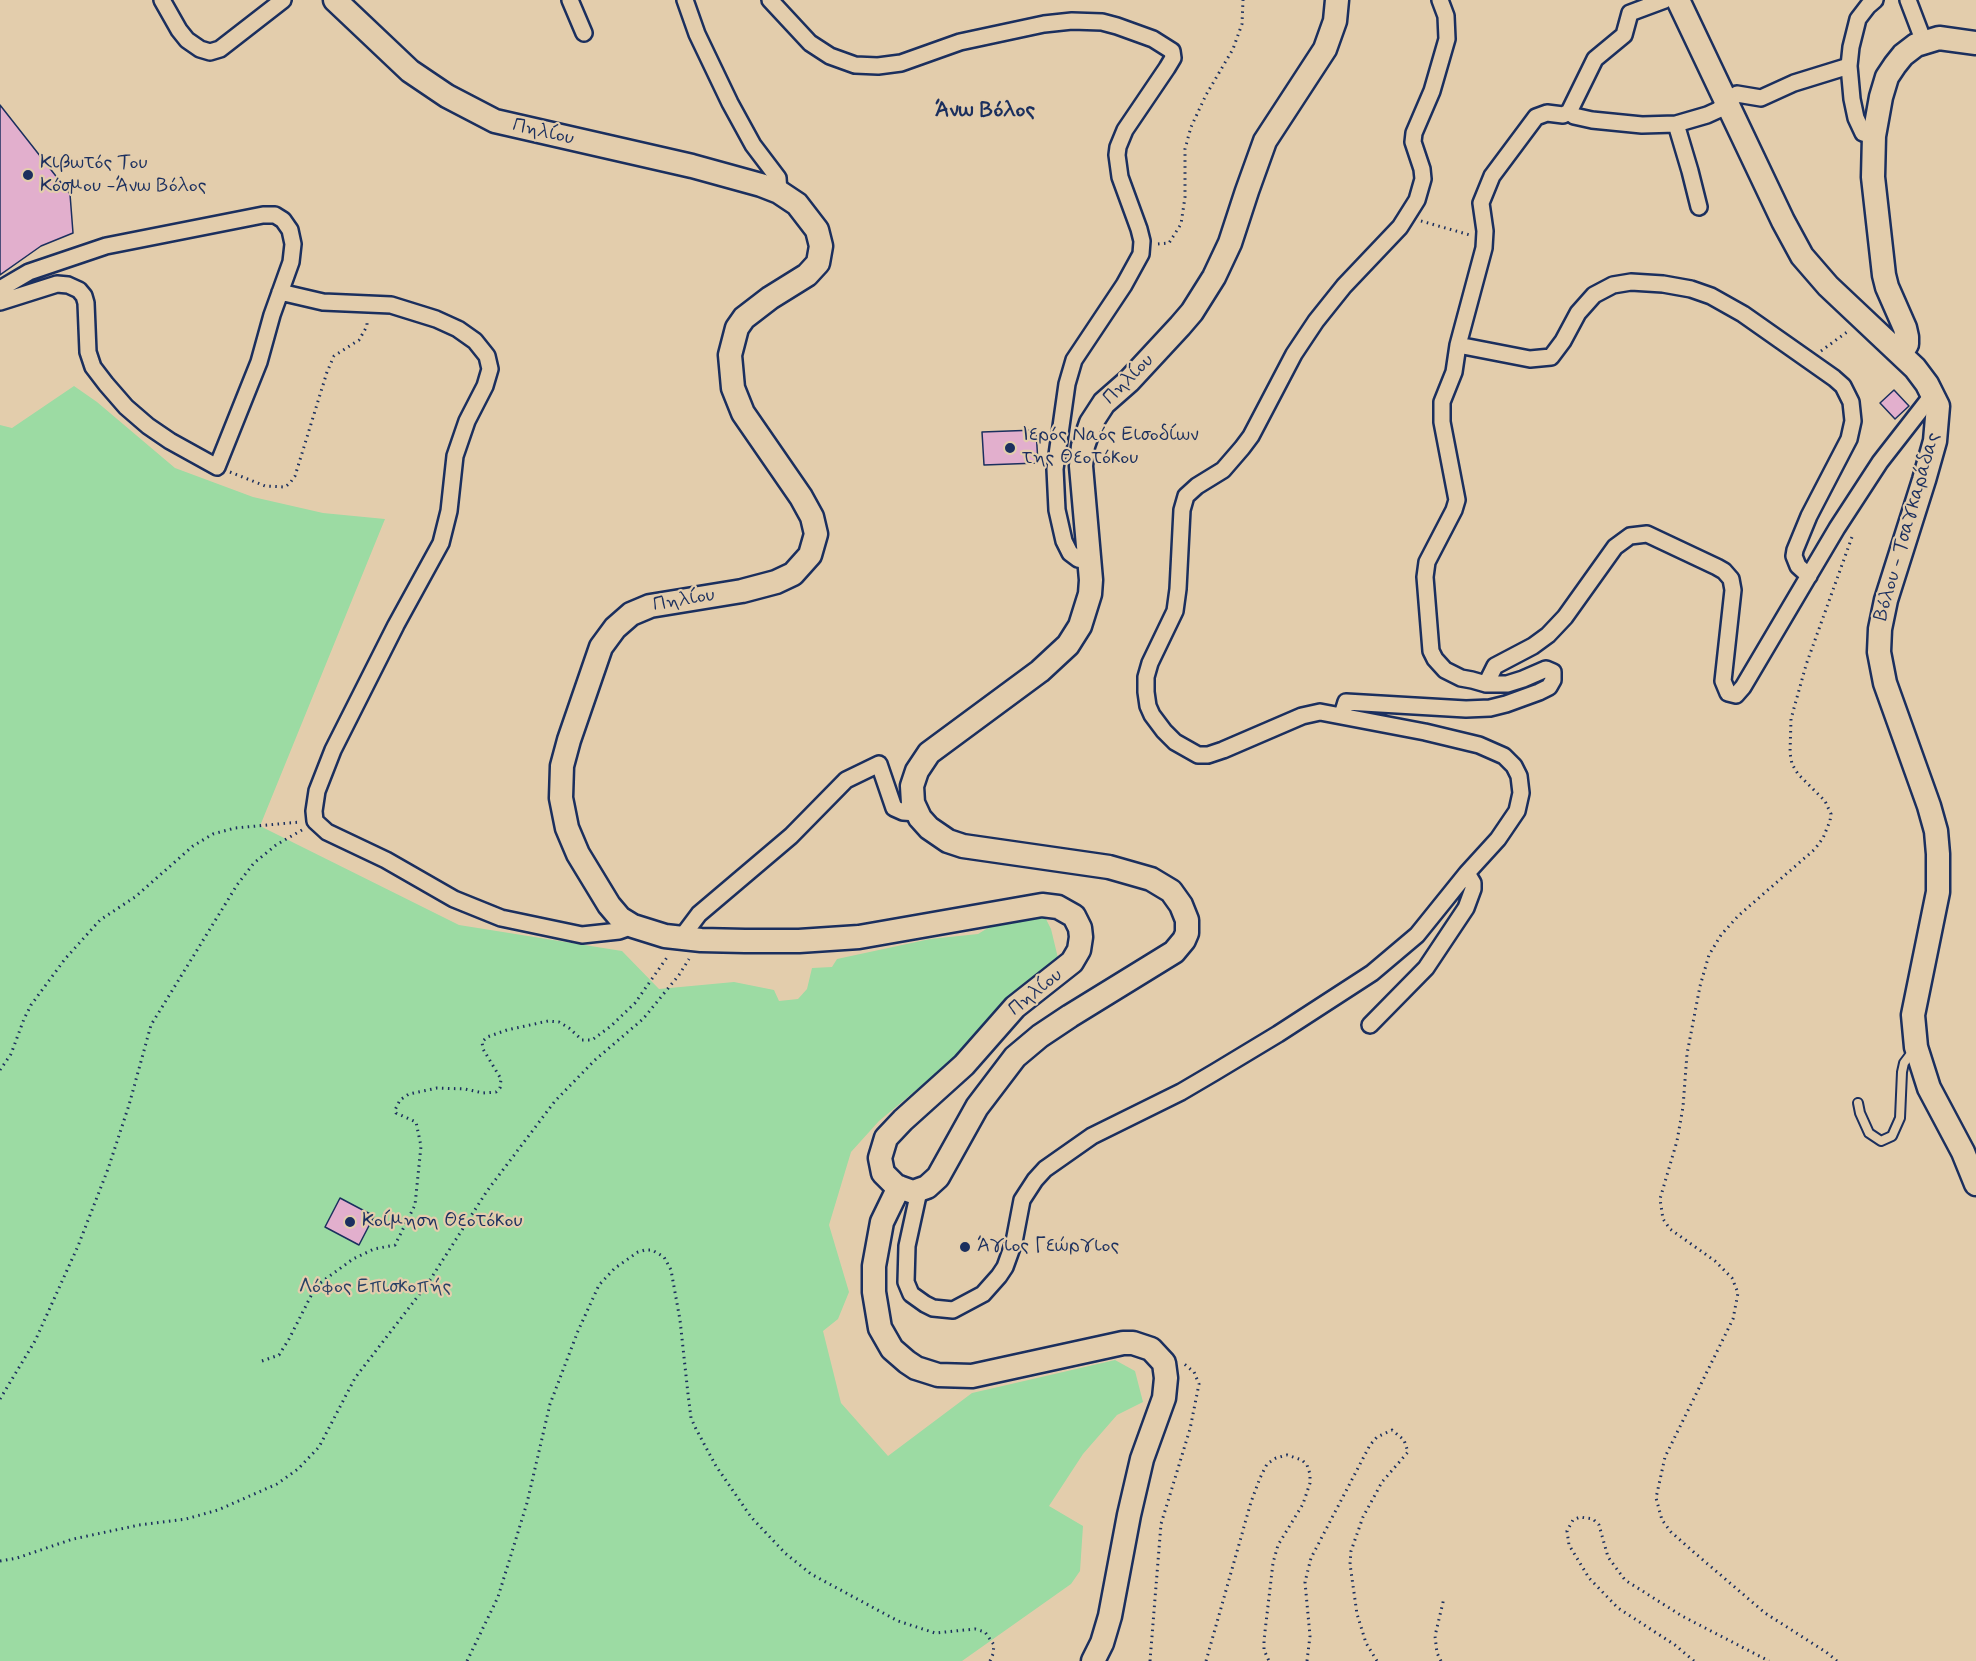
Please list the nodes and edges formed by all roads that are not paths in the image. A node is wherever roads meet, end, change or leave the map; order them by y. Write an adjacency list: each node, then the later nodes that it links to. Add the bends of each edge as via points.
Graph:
1 (162, 0): 2 (street, via 187,40 210,52 220,49)
2 (283, 0)
3 (335, 0): 22 (main road, Πηλίου, via 410,71 495,121 715,172)
4 (570, 0): 14 (street)
5 (685, 0): 22 (street, via 730,103 753,145 778,178)
6 (770, 0): 30 (street, via 815,47 855,65 901,63 960,42 1059,21 1102,22 1162,43 1172,51 1173,58 1120,139 1117,155 1120,177 1142,241 1138,261 1080,351 1067,384 1055,469 1056,504 1066,547 1073,556)
7 (1337, 0): 30 (main road, Πηλίου, via 1335,21 1325,49 1265,141 1230,243 1214,277 1186,319 1104,403 1091,423 1081,466)
8 (1440, 0): 33 (street, via 1446,16 1446,45 1414,133 1422,169 1417,200 1408,217 1316,321 1242,448 1223,470 1186,496 1175,611 1146,677 1148,706 1156,722 1175,742 1198,755 1223,750 1311,713)
9 (1665, 0): 13 (street)
10 (1678, 0): 18 (main road, Βόλου - Τσαγκαράδας)
11 (1908, 0): 15 (street)
12 (1873, 1): 17 (street, via 1858,19)
13 (1629, 6): 19 (street, via 1624,35 1595,59)
14 (584, 33)
15 (1924, 42): 16 (main road, via 1939,38); 21 (main road, via 1903,55 1887,77)
16 (1976, 43)
17 (1849, 66): 18 (street, via 1761,98 1737,94); 21 (street, via 1856,118 1863,133)
18 (1726, 104): 20 (street, via 1707,115); 28 (main road, Βόλου - Τσαγκαράδας, via 1793,242 1814,272)
19 (1569, 112): 20 (street, via 1592,120); 27 (street, via 1536,117 1485,188 1481,203 1484,239)
20 (1676, 124): 23 (street)
21 (1874, 136): 28 (main road, via 1873,177 1884,275 1907,338)
22 (779, 192): 36 (main road, Πηλίου, via 797,204 811,221 819,235 821,252 818,263 807,275 754,309 740,323 732,346 731,377 743,413 809,510 815,527 814,542 805,563 787,577 742,591 650,606 622,622 601,647 566,751 561,798 567,828 588,872 609,905)
23 (1699, 207)
24 (0, 288): 25 (street, via 29,272 105,246 271,215 283,220 294,244)
25 (280, 292): 26 (street, via 259,362 217,466 148,426 106,384 88,352 86,303 79,290 57,284); 36 (street, via 323,302 391,305 436,319 480,346 490,369 455,456 441,543 325,768 315,801 315,821 327,832 501,918 582,935)
26 (0, 302)
27 (1458, 345): 31 (street, via 1524,358 1551,357 1594,295 1613,285 1638,281 1711,296 1743,314 1810,359 1843,386 1851,402 1853,421 1846,447 1797,543 1796,562); 32 (street, via 1441,415 1458,500 1426,562 1430,646 1445,670)
28 (1901, 354): 29 (main road, Βόλου - Τσαγκαράδας)
29 (1933, 394): 31 (street, via 1880,462); 39 (main road, Βόλου - Τσαγκαράδας, via 1938,406 1935,441 1886,600 1879,644 1881,671 1936,831 1938,892 1913,1014)
30 (1089, 561): 34 (main road, Πηλίου, via 1090,594 1073,638 1040,671 929,753 912,786)
31 (1809, 576): 32 (street, via 1743,687 1732,695 1725,690 1723,681 1733,590 1729,575 1652,536 1636,534 1615,548 1570,612 1548,635 1495,666)
32 (1486, 684): 33 (street, via 1516,682 1542,670 1554,674 1545,690 1490,708 1346,702)
33 (1342, 715): 35 (street, via 1479,745 1504,756 1514,766 1521,793 1517,811)
34 (917, 813): 37 (street, via 894,808 879,764 846,780 791,836 706,907); 42 (main road, Πηλίου, via 929,828 955,844 1109,867 1151,879 1171,891 1188,927 1174,952 1040,1035 1015,1057 977,1107 935,1180)
35 (1467, 873): 38 (street, via 1473,889 1466,908 1426,968); 42 (street, via 1417,935 1372,973 1215,1072 1092,1136 1046,1168 1022,1200 1005,1267 983,1293 953,1310 925,1304 911,1294 906,1282)
36 (633, 926): 37 (main road, Πηλίου)
37 (691, 939): 42 (main road, Πηλίου, via 799,941 859,937 1042,905 1058,907 1074,916 1081,937 1072,962 1015,1007 964,1065 884,1142 879,1162 885,1177)
38 (1370, 1025)
39 (1916, 1047): 40 (lane, via 1904,1063 1900,1119 1892,1136 1881,1141 1869,1133); 41 (main road, Βόλου - Τσαγκαράδας, via 1929,1088)
40 (1858, 1103)
41 (1976, 1184)
42 (909, 1189): 43 (main road, via 882,1222 874,1266 880,1328 892,1349 907,1362 938,1375 972,1376 1133,1343 1151,1349 1164,1363 1164,1398 1142,1459 1110,1616)
43 (1094, 1661)

